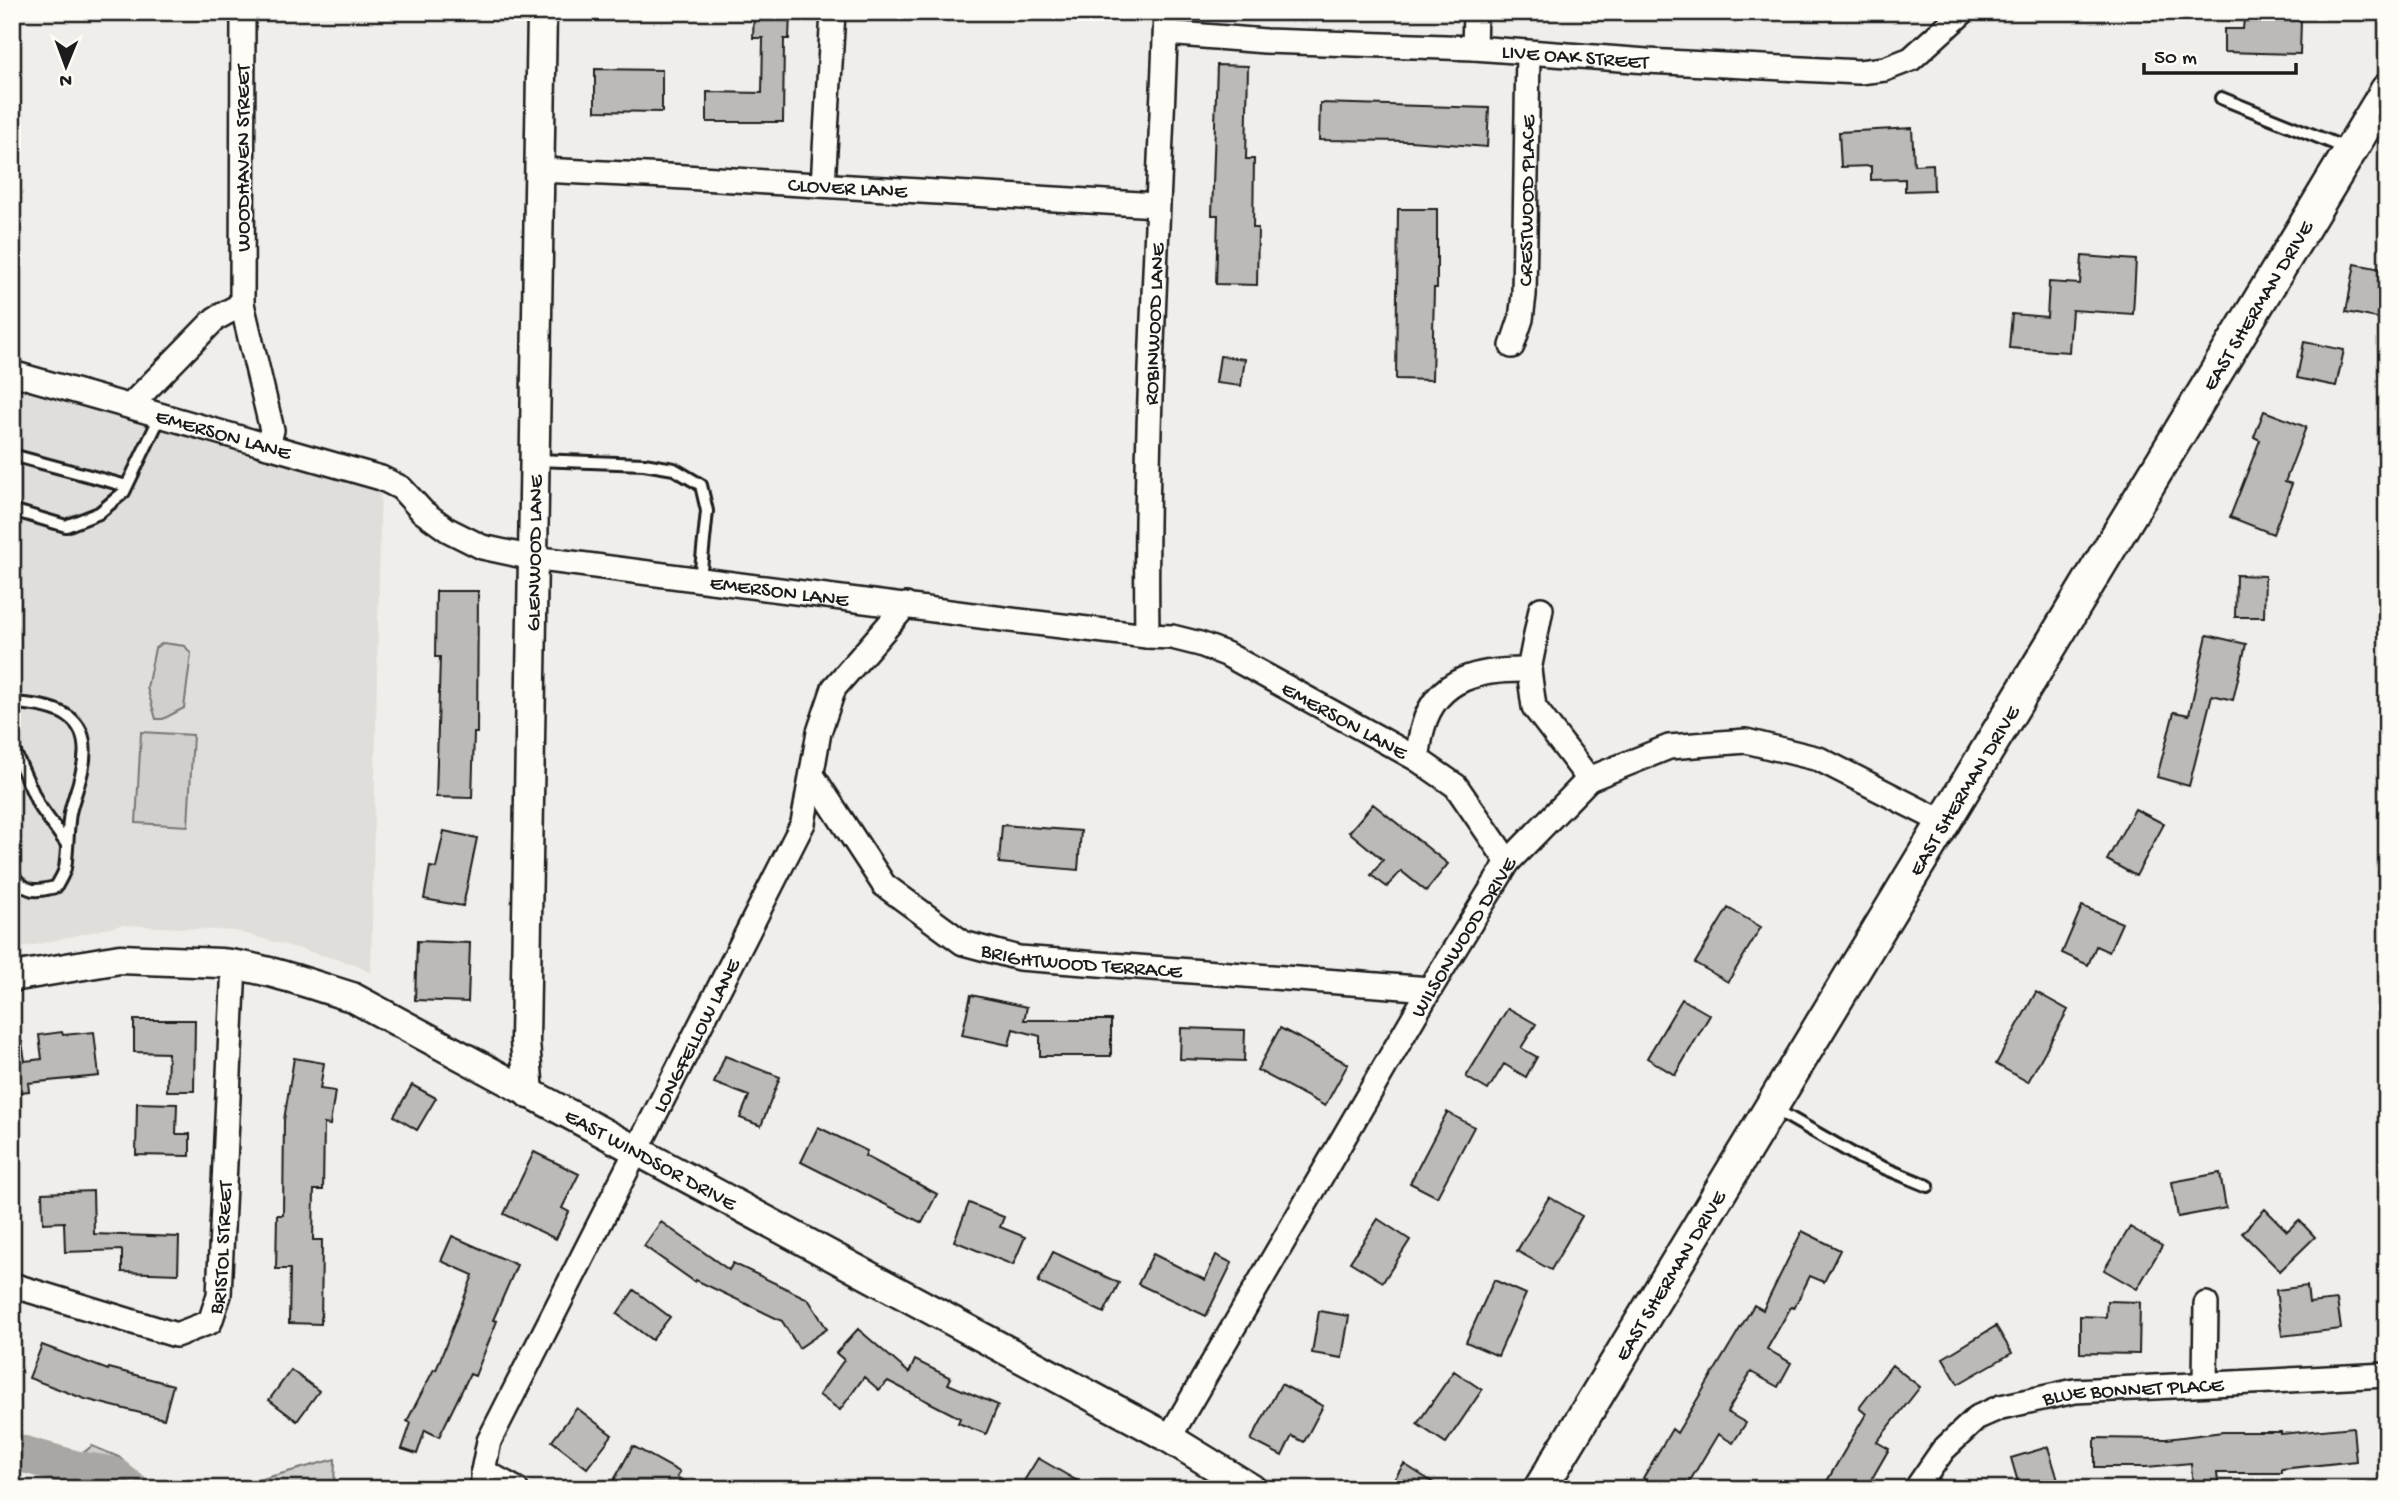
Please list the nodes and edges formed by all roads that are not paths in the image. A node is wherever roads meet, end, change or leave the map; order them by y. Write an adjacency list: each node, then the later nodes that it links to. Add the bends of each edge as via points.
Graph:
1 (243, 12): 15 (street, WOODHAVEN STREET)
2 (542, 12): 12 (street, GLENWOOD LANE)
3 (833, 12): 13 (street)
4 (1475, 12): 7 (street)
5 (1963, 12): 8 (street, LIVE OAK STREET, via 1911,59 1859,72)
6 (1166, 22): 7 (street, LIVE OAK STREET, via 1265,41); 14 (street, ROBINWOOD LANE)
7 (1474, 48): 8 (street, LIVE OAK STREET)
8 (1528, 53): 16 (street, CRESTWOOD PLACE, via 1524,295)
9 (2387, 90): 11 (main road, EAST SHERMAN DRIVE)
10 (2221, 98): 11 (lane)
11 (2351, 150): 36 (main road, EAST SHERMAN DRIVE)
12 (540, 170): 13 (street, CLOVER LANE); 22 (street, GLENWOOD LANE)
13 (823, 185): 14 (street, CLOVER LANE)
14 (1157, 205): 29 (street, ROBINWOOD LANE, via 1145,545)
15 (242, 304): 18 (street, via 215,319); 20 (street, WOODHAVEN STREET, via 272,430)
16 (1512, 346)
17 (12, 373): 18 (street, EMERSON LANE)
18 (130, 406): 19 (street, EMERSON LANE)
19 (161, 415): 20 (street, EMERSON LANE); 23 (lane)
20 (268, 446): 25 (street, EMERSON LANE, via 381,478 401,488 448,530 482,547)
21 (12, 456): 23 (lane)
22 (534, 460): 25 (street, GLENWOOD LANE); 26 (lane, via 644,464 674,469 701,485 706,510)
23 (127, 486): 24 (lane, via 99,513 66,526)
24 (12, 510)
25 (533, 558): 26 (street, EMERSON LANE); 43 (street, GLENWOOD LANE, via 525,1041)
26 (700, 579): 27 (street, EMERSON LANE)
27 (906, 605): 29 (street, EMERSON LANE); 34 (street, LONGFELLOW LANE, via 834,688 819,732)
28 (1541, 610): 30 (street)
29 (1147, 636): 33 (street, EMERSON LANE, via 1172,637 1226,654)
30 (1529, 670): 33 (street, via 1497,669 1455,682 1435,702 1423,725); 35 (street, via 1534,707)
31 (12, 703): 37 (lane, via 42,704 74,718 82,730 86,749)
32 (12, 746): 37 (lane, via 38,804)
33 (1417, 759): 38 (street, EMERSON LANE, via 1456,786)
34 (813, 775): 42 (street, BRIGHTWOOD TERRACE, via 884,885 963,943 1019,958); 45 (street, LONGFELLOW LANE, via 803,823)
35 (1589, 779): 36 (street, WILSONWOOD DRIVE, via 1669,747 1746,741 1819,759); 38 (street, WILSONWOOD DRIVE)
36 (1943, 822): 44 (main road, EAST SHERMAN DRIVE)
37 (66, 843): 39 (lane, via 65,870 56,887 24,889)
38 (1508, 862): 42 (street, WILSONWOOD DRIVE)
39 (12, 875)
40 (234, 964): 41 (street, EAST WINDSOR DRIVE, via 120,959); 43 (street, EAST WINDSOR DRIVE, via 352,997); 47 (street, BRISTOL STREET, via 219,1295 211,1322 176,1335)
41 (12, 977)
42 (1430, 989): 51 (street, WILSONWOOD DRIVE)
43 (529, 1094): 45 (street, EAST WINDSOR DRIVE)
44 (1771, 1107): 46 (lane, via 1860,1158); 55 (main road, EAST SHERMAN DRIVE)
45 (638, 1151): 51 (street, EAST WINDSOR DRIVE); 52 (street, LONGFELLOW LANE, via 489,1441)
46 (1928, 1186)
47 (12, 1285)
48 (2206, 1304): 50 (street)
49 (2387, 1375): 50 (street, BLUE BONNET PLACE)
50 (2205, 1383): 56 (street, BLUE BONNET PLACE, via 2074,1391 2001,1406 1978,1417 1943,1450)
51 (1169, 1438): 54 (street, EAST WINDSOR DRIVE)
52 (483, 1480): 53 (street)
53 (516, 1489)
54 (1252, 1489)
55 (1540, 1489)
56 (1916, 1489)

